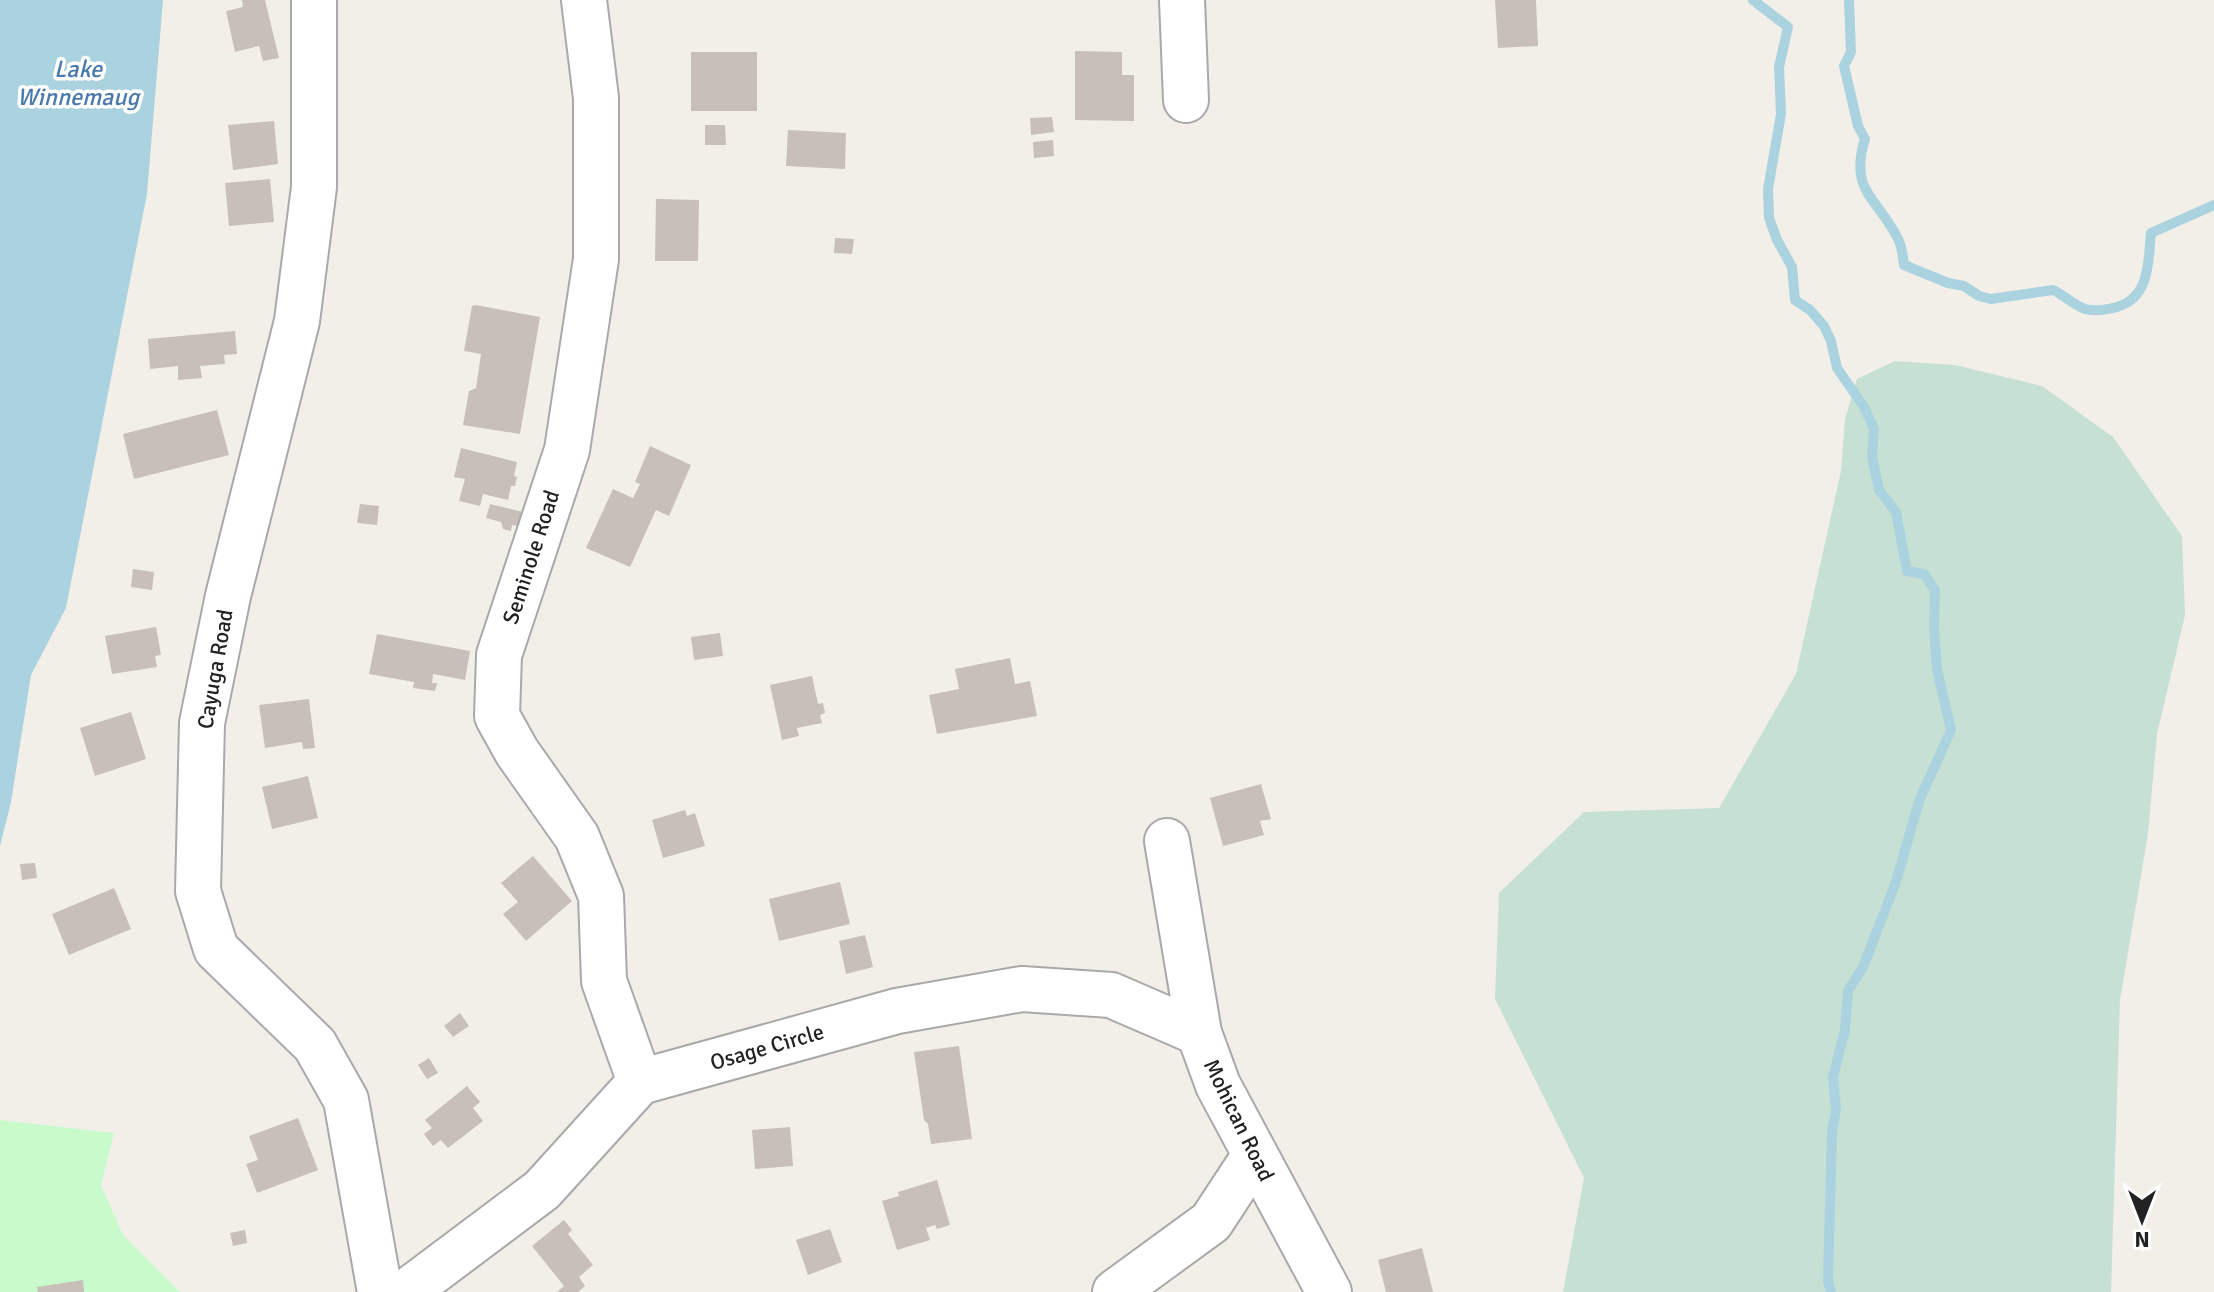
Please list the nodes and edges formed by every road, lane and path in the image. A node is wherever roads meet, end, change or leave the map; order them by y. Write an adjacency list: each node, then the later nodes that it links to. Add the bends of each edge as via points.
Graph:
1 (314, 0): 9 (street, Cayuga Road, via 314,187 297,321 202,723 198,891 216,949 315,1045 346,1100)
2 (584, 0): 7 (street, Seminole Road, via 596,98 596,259 567,450 499,655 497,716 577,837 601,896 604,981)
3 (1182, 0): 4 (street)
4 (1186, 100)
5 (1167, 841): 6 (street, Mohican Road)
6 (1199, 1033): 7 (street, Osage Circle, via 1111,995 1022,989 897,1011); 8 (street, Mohican Road, via 1218,1085)
7 (640, 1082): 10 (street, via 542,1190)
8 (1255, 1155): 11 (street, via 1211,1222); 12 (street, Mohican Road)
9 (380, 1292)
10 (406, 1292)
11 (1115, 1292)
12 (1329, 1292)

